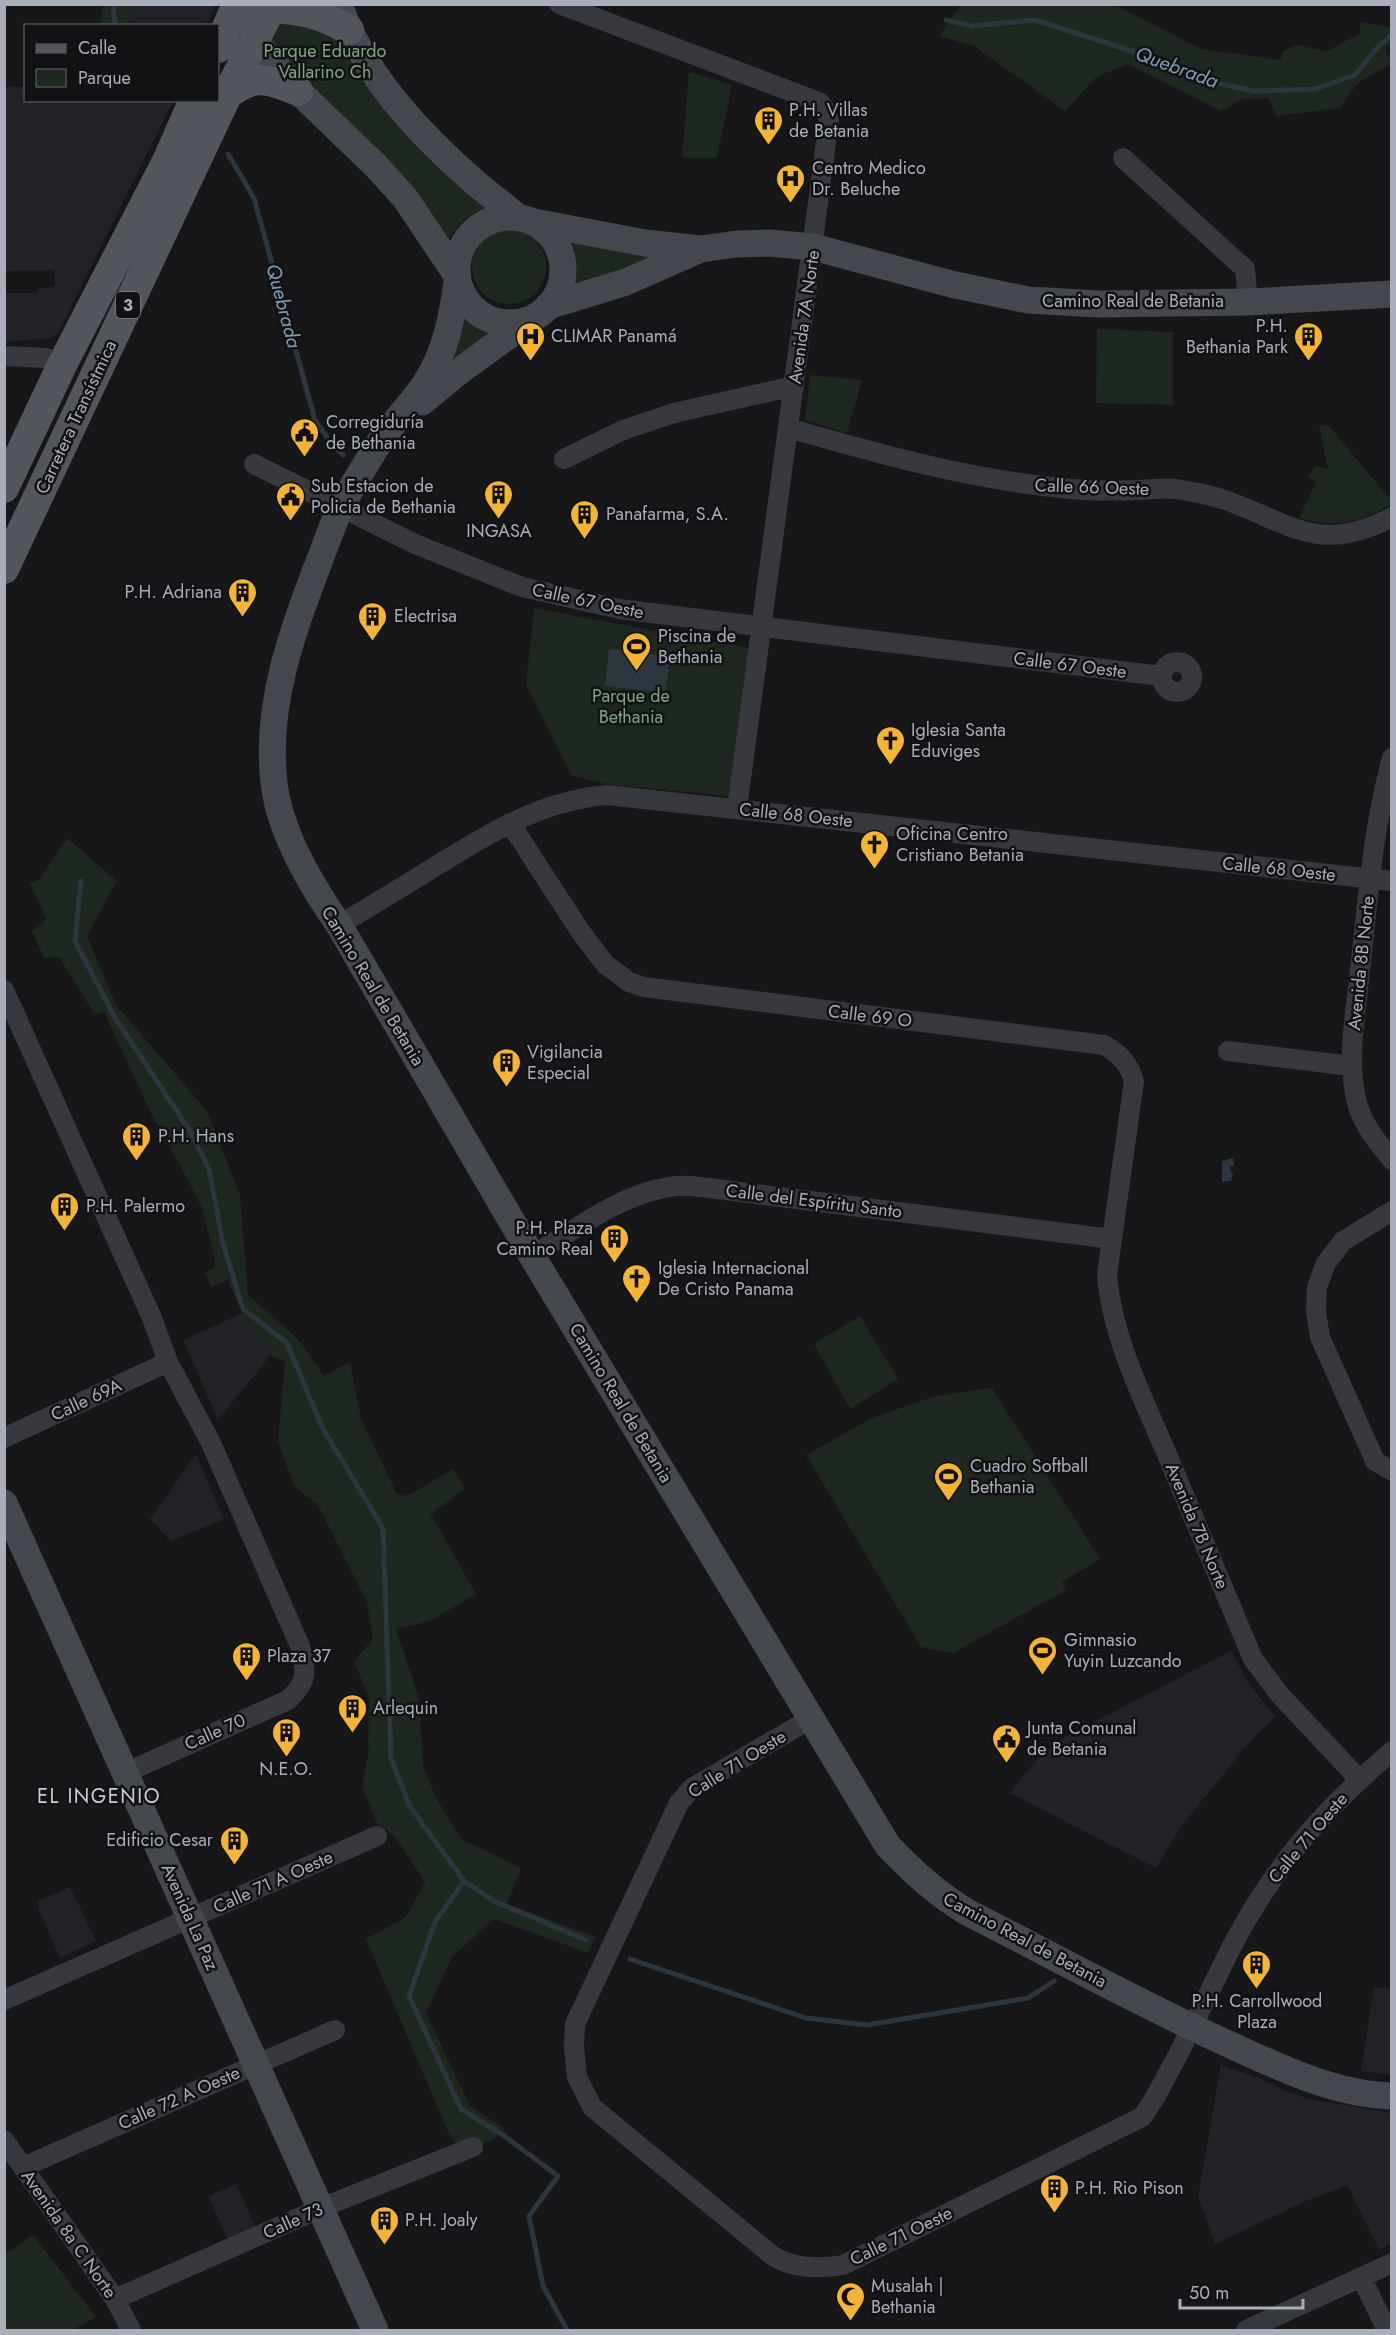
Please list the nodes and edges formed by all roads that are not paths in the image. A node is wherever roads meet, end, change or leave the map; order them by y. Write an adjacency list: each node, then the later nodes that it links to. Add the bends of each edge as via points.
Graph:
1 (559, 4): 12 (street, Avenida 7A Norte, via 819,102 829,120)
2 (272, 6): 3 (main road); 4 (main road); 5 (main road, Carretera Transístmica / 3)
3 (233, 12): 5 (street); 6 (main road)
4 (344, 17): 11 (street, Camino Real de Betania, via 370,69 389,95 450,159)
5 (254, 41): 7 (street); 8 (main road, Carretera Transístmica / 3)
6 (219, 46)
7 (298, 91): 8 (main road, via 273,81 258,80 244,83); 14 (street, via 398,190)
8 (227, 95): 28 (main road, Carretera Transístmica / 3)
9 (193, 102): 19 (main road, Carretera Transístmica / 3)
10 (1123, 158): 16 (street, via 1245,269)
11 (526, 220): 13 (street, Camino Real de Betania); 14 (street, via 501,218 473,231 460,251); 17 (street, via 548,232 563,261 558,294)
12 (813, 247): 13 (street, Camino Real de Betania, via 769,243); 16 (street, Camino Real de Betania, via 940,282 1028,300 1098,304); 20 (street, Avenida 7A Norte)
13 (701, 249): 17 (street, Camino Real de Betania, via 626,282)
14 (457, 278): 17 (street, via 468,302 485,318 516,323); 22 (street, Camino Real de Betania, via 452,322 441,356 424,385)
15 (1392, 294): 16 (street, Camino Real de Betania)
16 (1248, 302)
17 (540, 312): 22 (street, Camino Real de Betania)
18 (4, 356): 19 (street, via 46,358)
19 (62, 365): 25 (main road, Carretera Transístmica / 3)
20 (794, 386): 21 (street, Avenida 7A Norte); 23 (street, via 623,430)
21 (788, 429): 27 (street, Calle 66 Oeste, via 966,475 1065,489 1172,488 1199,493 1296,530 1324,536 1363,530); 29 (street, Avenida 7A Norte)
22 (384, 434): 26 (street, Camino Real de Betania)
23 (564, 459)
24 (254, 464): 26 (street, Calle 67 Oeste)
25 (4, 488)
26 (341, 507): 29 (street, Calle 67 Oeste, via 415,544 522,587 619,609); 36 (street, Camino Real de Betania, via 299,613 277,699 273,738 274,783 283,819 316,892)
27 (1392, 517)
28 (4, 569)
29 (762, 628): 30 (street, Calle 67 Oeste); 32 (street, Avenida 7A Norte)
30 (1161, 676)
31 (1392, 758): 34 (street, Avenida 8B Norte)
32 (737, 809): 33 (street, Calle 68 Oeste, via 607,795 559,804); 34 (street, Calle 68 Oeste)
33 (510, 823): 36 (street, Calle 68 Oeste); 42 (street, Calle 69 O, via 579,931 605,964 629,982 1104,1045 1116,1051 1131,1070 1134,1081)
34 (1370, 879): 35 (street, Calle 68 Oeste); 39 (street, Avenida 8B Norte)
35 (1392, 881)
36 (339, 926): 43 (street, Camino Real de Betania)
37 (4, 990): 44 (street, via 152,1318)
38 (1228, 1051): 39 (street)
39 (1352, 1066): 40 (street, Avenida 8B Norte, via 1358,1106)
40 (1392, 1160)
41 (1392, 1211): 46 (street, via 1343,1241 1326,1263 1317,1287 1316,1312 1320,1337 1375,1461)
42 (1112, 1239): 43 (street, Calle del Espíritu Santo, via 678,1186 642,1193 608,1209); 51 (street, Avenida 7B Norte, via 1107,1275 1109,1300 1122,1344 1253,1659 1280,1695)
43 (532, 1256): 48 (street, Camino Real de Betania)
44 (168, 1362): 45 (street, Calle 69A); 50 (street, Calle 70, via 211,1443 300,1647 306,1671 302,1687 288,1700)
45 (4, 1438)
46 (1392, 1471)
47 (4, 1503): 50 (street, Avenida La Paz)
48 (810, 1719): 55 (street, Camino Real de Betania, via 888,1846 939,1895); 55 (street, Calle 71 Oeste, via 692,1788 679,1803 575,2024 573,2047 577,2077 592,2107 773,2256 787,2264 843,2265 1142,2117)
49 (1392, 1751): 51 (street, Calle 71 Oeste)
50 (125, 1773): 53 (street, Avenida La Paz)
51 (1359, 1779): 55 (street, Calle 71 Oeste, via 1315,1824 1273,1876)
52 (377, 1836): 53 (street, Calle 71 A Oeste)
53 (191, 1919): 54 (street, Calle 71 A Oeste); 57 (street, Avenida La Paz)
54 (4, 2000)
55 (1193, 2027): 58 (street, Camino Real de Betania, via 1301,2077)
56 (335, 2030): 57 (street, Calle 72 A Oeste)
57 (256, 2064): 61 (street, Calle 72 A Oeste); 62 (street, Avenida La Paz)
58 (1392, 2096)
59 (4, 2140): 61 (street, Avenida 8a C Norte)
60 (473, 2147): 62 (street, Calle 73)
61 (23, 2167): 65 (street, Avenida 8a C Norte)
62 (321, 2208): 65 (street, Calle 73); 67 (street, Avenida La Paz)
63 (1392, 2263): 64 (street)
64 (1361, 2277): 68 (street); 69 (street)
65 (115, 2299): 66 (street, Avenida 8a C Norte)
66 (131, 2331)
67 (375, 2331)
68 (1246, 2331)
69 (1387, 2331)

